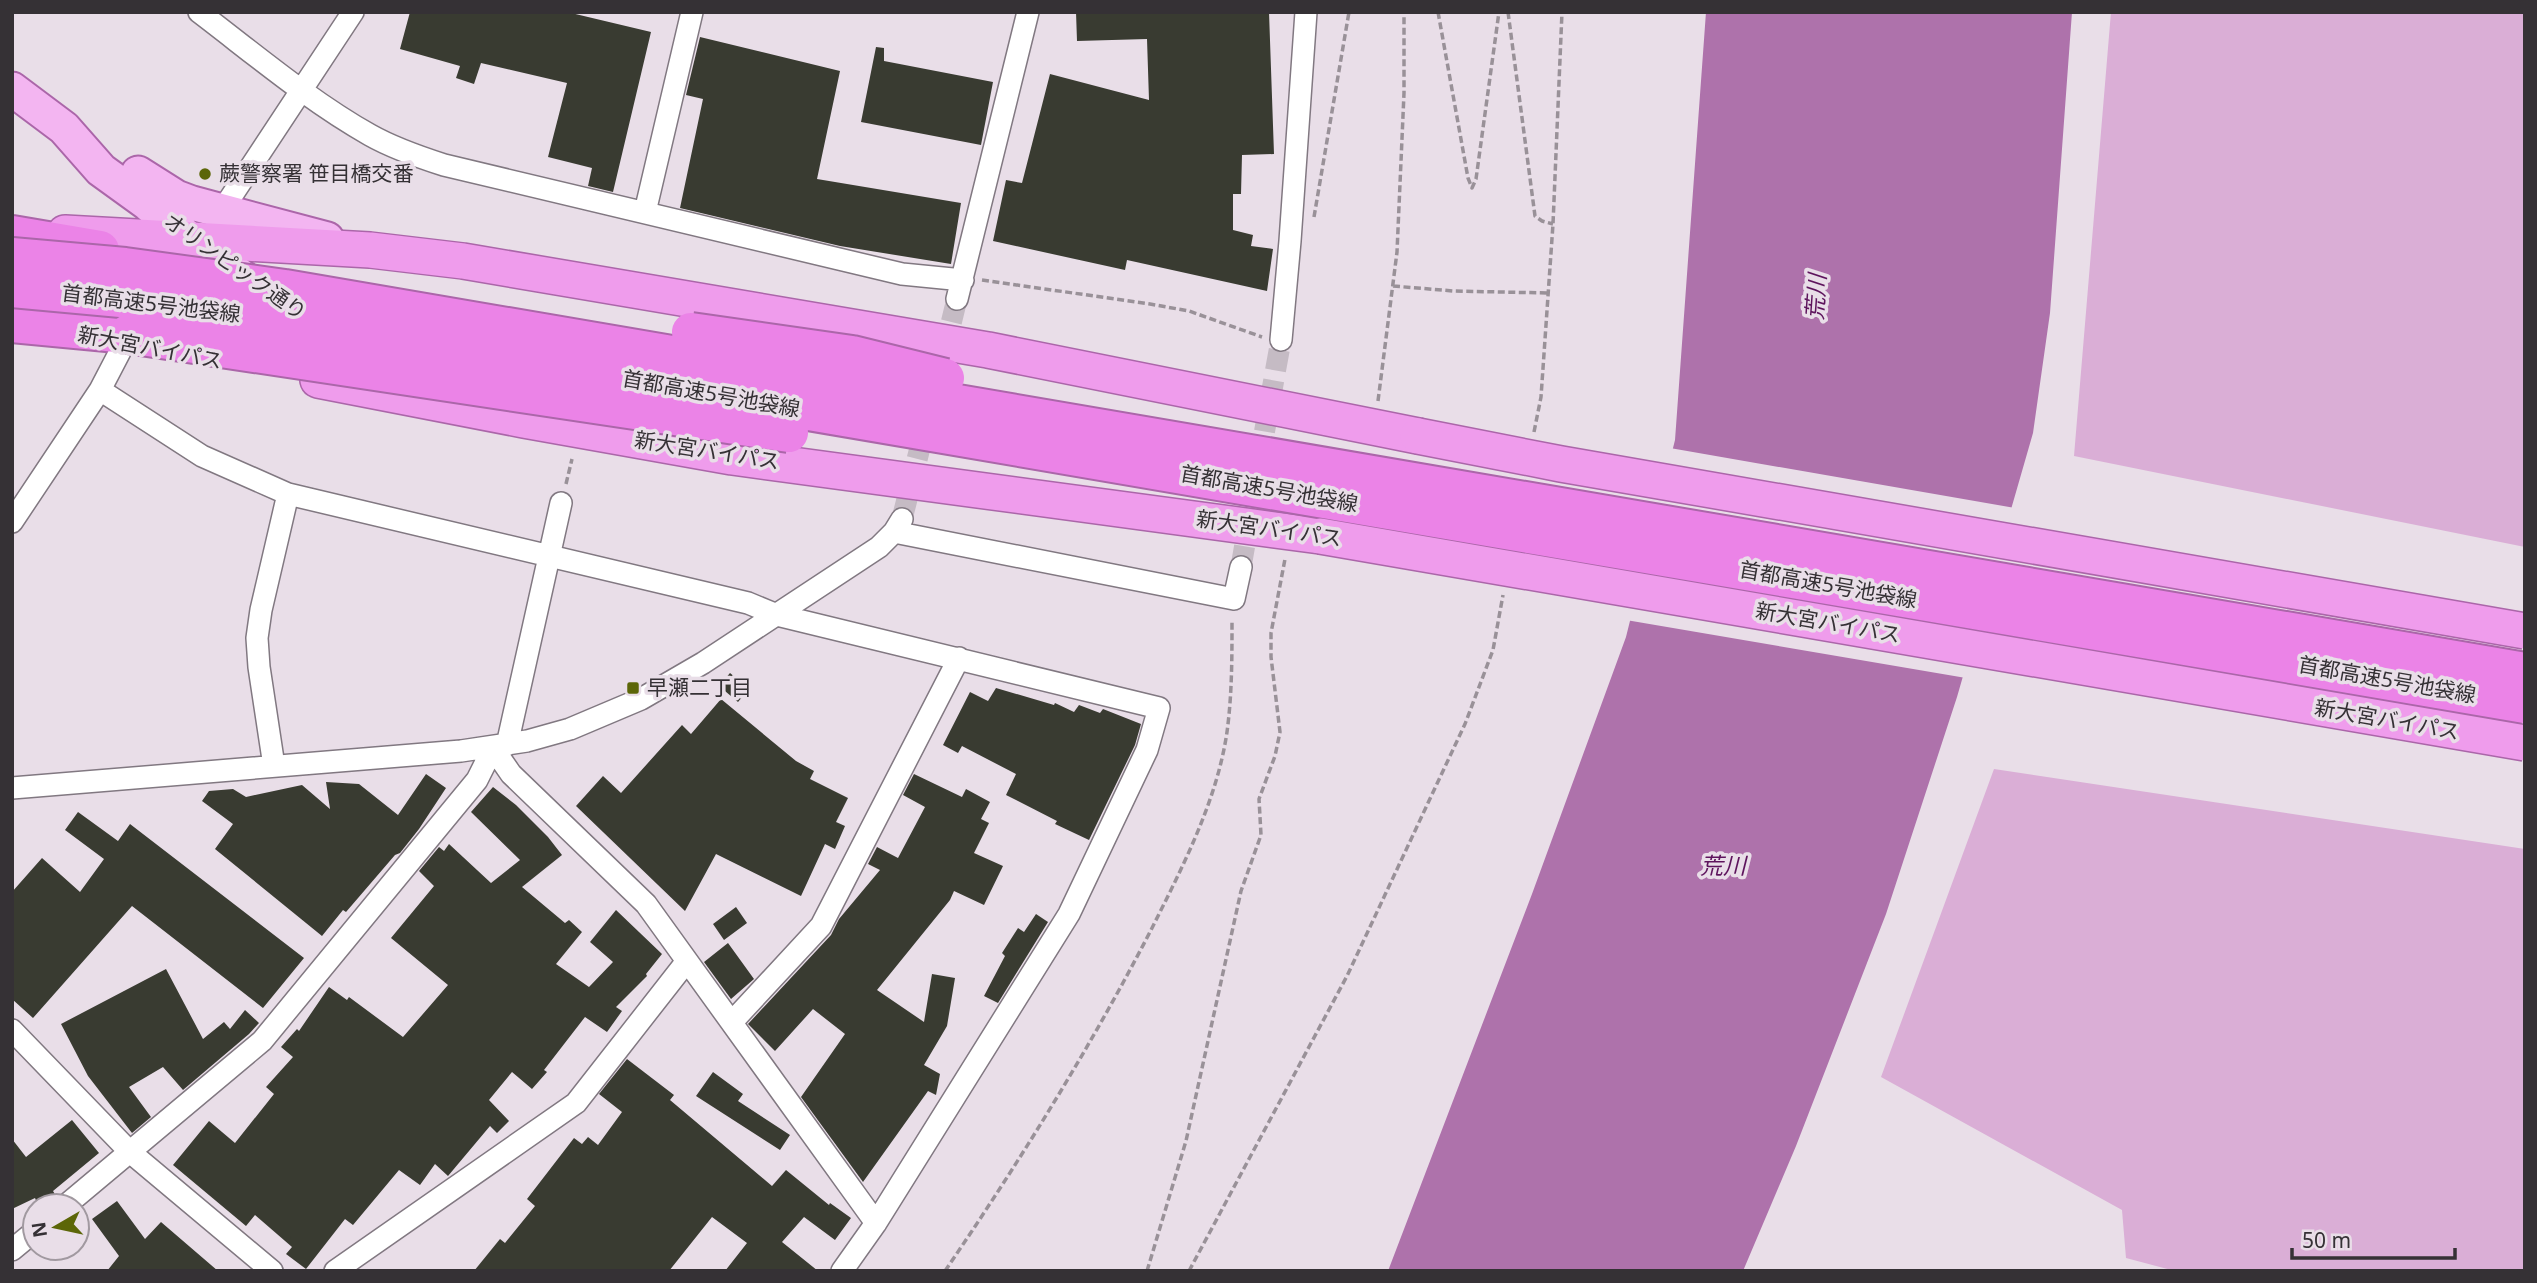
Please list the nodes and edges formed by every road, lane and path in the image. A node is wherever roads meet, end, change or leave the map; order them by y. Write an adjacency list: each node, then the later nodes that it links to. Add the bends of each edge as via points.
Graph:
1 (199, 12): 13 (street)
2 (353, 12): 13 (street)
3 (692, 12): 16 (street)
4 (1028, 12): 25 (street)
5 (1306, 12): 29 (street)
6 (1349, 12): 18 (path)
7 (1404, 12): 23 (path)
8 (1438, 12): 9 (path, via 1472,188)
9 (1499, 12)
10 (1508, 12): 17 (path, via 1535,216)
11 (1562, 12): 17 (path)
12 (12, 89): 14 (main road, オリンピック通り)
13 (302, 89): 15 (street); 16 (street, via 361,130 405,152)
14 (64, 128): 15 (main road, via 176,197); 20 (main road, オリンピック通り, via 101,170)
15 (221, 212): 21 (main road)
16 (645, 212): 25 (street)
17 (1553, 224): 26 (path)
18 (1312, 225)
19 (12, 233): 20 (highway); 34 (highway, bridge, via 128,254 852,355)
20 (192, 241): 21 (highway); 31 (main road, オリンピック通り, via 288,310 404,368)
21 (370, 250): 32 (highway, via 463,261 988,350)
22 (12, 257): 34 (highway, 首都高速5号池袋線, bridge, via 285,289)
23 (1393, 286): 26 (path); 32 (path)
24 (12, 288): 34 (highway, 首都高速5号池袋線, bridge, via 281,321)
25 (960, 289): 29 (path, via 988,280 1150,304 1189,311 1266,339)
26 (1548, 293): 33 (path, via 1541,397)
27 (12, 323): 28 (highway)
28 (126, 338): 30 (street); 31 (highway, 新大宮バイパス); 34 (highway, bridge, via 844,442)
29 (1281, 340)
30 (100, 390): 35 (street, via 201,456); 37 (street)
31 (524, 420): 48 (highway, 新大宮バイパス, bridge, via 773,463 1320,536)
32 (1374, 429): 44 (highway, bridge)
33 (1533, 437)
34 (1238, 467): 46 (highway, 首都高速5号池袋線, bridge); 47 (highway, 首都高速5号池袋線, bridge)
35 (288, 494): 38 (street); 50 (street, via 257,638)
36 (561, 503): 38 (street)
37 (12, 522)
38 (550, 557): 43 (street, via 748,603); 49 (street)
39 (1285, 559): 62 (path, via 1271,633 1280,732 1259,799 1261,835 1241,891 1186,1141)
40 (1241, 566): 42 (street)
41 (1506, 583): 63 (path, via 1493,650 1465,724 1347,976)
42 (1234, 599): 43 (street, via 898,526 879,547); 61 (path, via 1227,732 1210,796 1187,853 1078,1063)
43 (776, 615): 45 (street); 49 (street, via 641,699 570,729)
44 (2525, 631)
45 (959, 658): 53 (street, via 821,926); 57 (street, via 1159,708 1147,750 1069,914)
46 (2525, 672)
47 (2525, 704)
48 (2525, 743)
49 (500, 746): 50 (street); 52 (street, via 511,775 646,904); 55 (street, via 262,1041)
50 (274, 766): 51 (street)
51 (12, 788)
52 (687, 961): 53 (street); 59 (street, via 576,1103)
53 (732, 1022): 57 (street)
54 (12, 1030): 55 (street)
55 (130, 1152): 56 (street); 58 (street)
56 (82, 1192)
57 (876, 1223): 60 (street)
58 (272, 1271)
59 (335, 1271)
60 (842, 1271)
61 (945, 1271)
62 (1147, 1271)
63 (1189, 1271)

